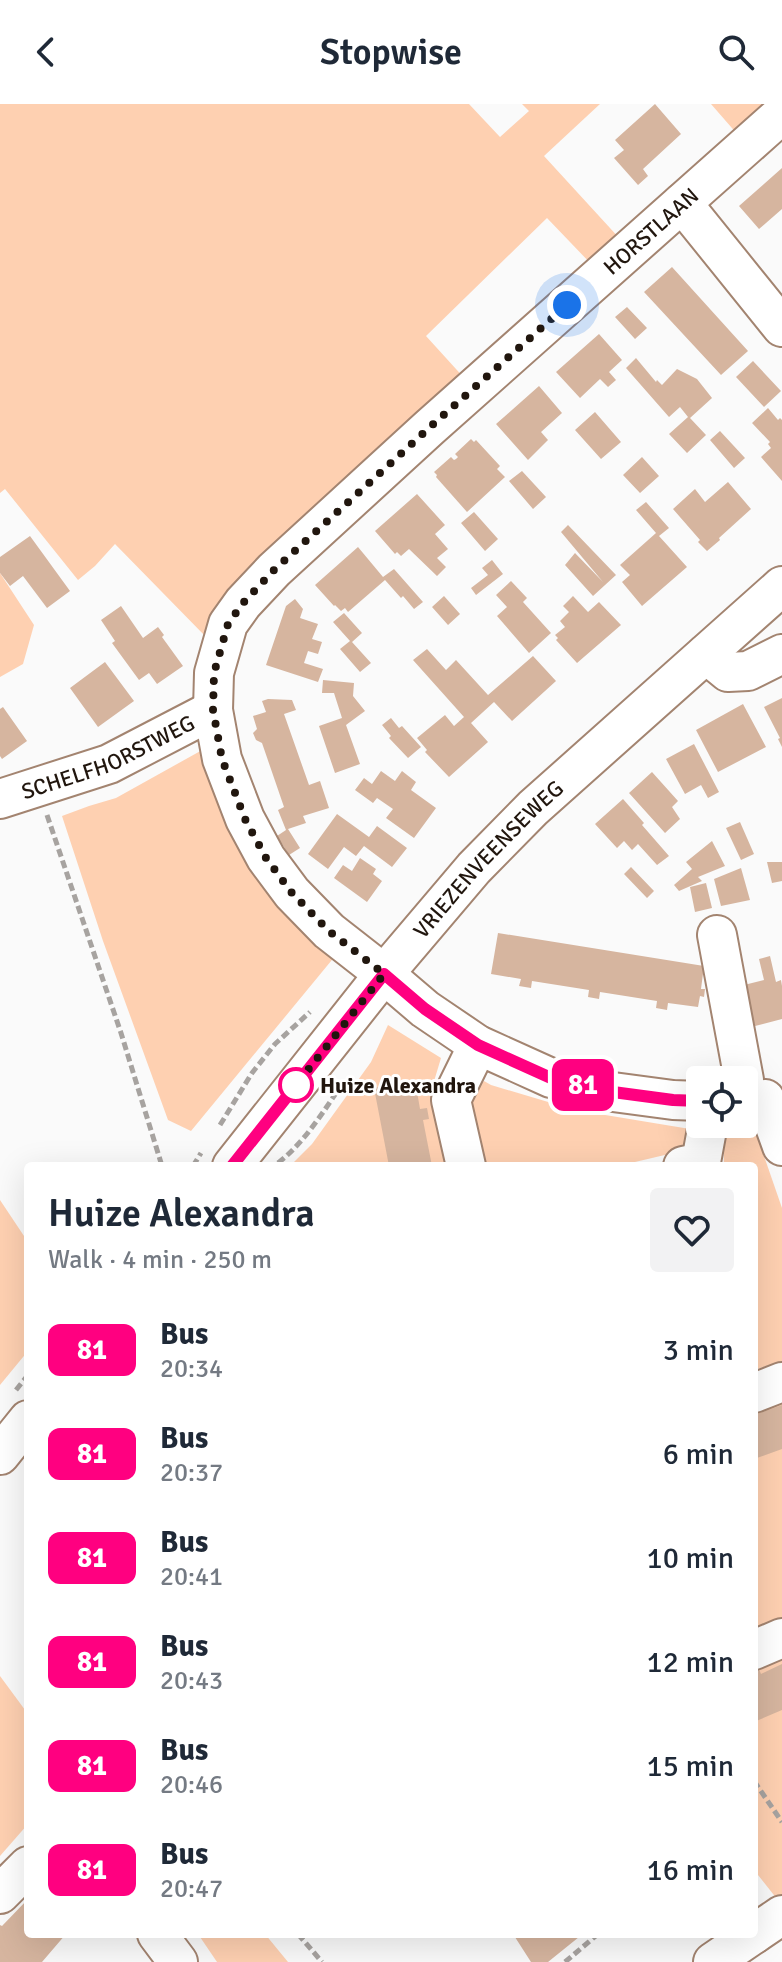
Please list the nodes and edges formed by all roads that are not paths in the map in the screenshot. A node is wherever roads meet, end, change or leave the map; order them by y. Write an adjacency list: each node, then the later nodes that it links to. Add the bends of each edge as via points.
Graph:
1 (782, 114): 2 (street, HORSTLAAN)
2 (682, 203): 3 (street); 7 (street, HORSTLAAN, via 429,428 243,603 228,624 214,673)
3 (778, 313)
4 (782, 586): 5 (street, VRIEZENVEENSEWEG)
5 (706, 654): 6 (street, via 728,672 748,671); 10 (street, VRIEZENVEENSEWEG, via 533,808)
6 (782, 654)
7 (213, 710): 8 (street, SCHELFHORSTWEG, via 109,764); 10 (street, HORSTLAAN, via 222,759 266,858 329,931)
8 (0, 799)
9 (717, 935): 12 (street)
10 (384, 974): 11 (street, HORSTLAAN); 17 (street, VRIEZENVEENSEWEG)
11 (478, 1045): 13 (street, HORSTLAAN, via 551,1078); 18 (street, via 451,1100)
12 (748, 1066)
13 (686, 1100)
14 (758, 1101): 16 (street)
15 (705, 1138): 19 (street)
16 (782, 1146)
17 (235, 1162)
18 (465, 1162)
19 (701, 1162)
20 (782, 1382): 21 (street)
21 (758, 1391)
22 (24, 1425): 23 (street)
23 (0, 1455)
24 (782, 1638): 25 (street)
25 (758, 1648)
26 (24, 1870): 27 (street)
27 (0, 1894)
28 (782, 1915): 29 (street)
29 (758, 1931)
30 (160, 1938): 32 (street)
31 (748, 1938): 33 (street)
32 (178, 1962)
33 (713, 1962)

